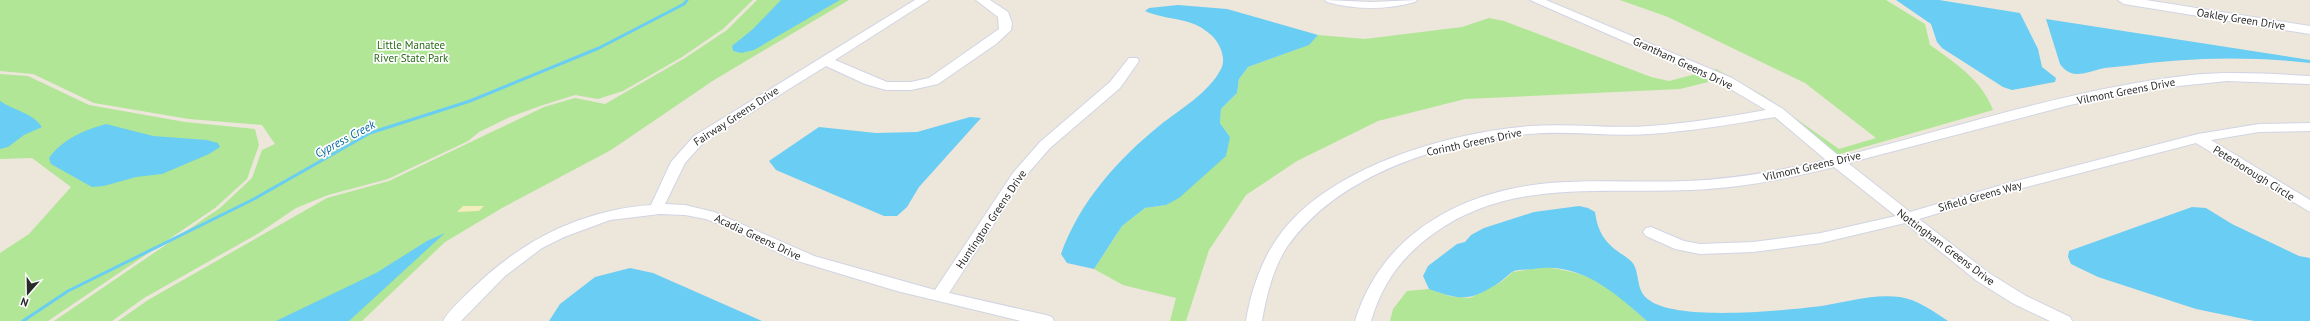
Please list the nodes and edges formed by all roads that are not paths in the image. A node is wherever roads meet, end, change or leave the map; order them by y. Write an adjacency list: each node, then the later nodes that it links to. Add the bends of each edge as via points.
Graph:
1 (923, 0): 9 (street, Fairway Greens Drive)
2 (982, 0): 9 (street, via 1004,15 1005,30 933,81 911,86 886,86)
3 (1331, 0): 4 (street, via 1365,5)
4 (1411, 0)
5 (1536, 0): 12 (street, Grantham Greens Drive, via 1720,78)
6 (2124, 0): 7 (street, Oakley Green Drive)
7 (2154, 2): 8 (street, Oakley Green Drive)
8 (2310, 30)
9 (824, 60): 17 (street, Fairway Greens Drive, via 691,146 672,172)
10 (1133, 61): 20 (street, Huntington Greens Drive, via 1115,85 1045,145 1018,176)
11 (2310, 80): 15 (street, Vilmont Greens Drive, via 2223,77 2176,81 2102,93)
12 (1778, 112): 15 (street, Grantham Greens Drive); 23 (street, Corinth Greens Drive, via 1648,130 1530,130 1431,149 1376,170 1341,188 1306,215 1280,246 1257,302)
13 (2310, 127): 14 (street, Sifield Greens Way, via 2259,128)
14 (2198, 138): 16 (street, Peterborough Circle); 18 (street, Sifield Greens Way, via 2010,187)
15 (1836, 162): 18 (street, Nottingham Greens Drive); 24 (street, Vilmont Greens Drive, via 1732,182 1684,186 1558,187 1517,193 1484,202 1442,221 1411,242 1382,275 1369,301)
16 (2310, 207)
17 (656, 210): 20 (street, Acadia Greens Drive, via 690,211 711,215 800,258); 21 (street, Acadia Greens Drive, via 624,213 590,221 545,240 503,270)
18 (1907, 218): 19 (street, Sifield Greens Way, via 1829,237 1732,248 1690,248); 25 (street, Nottingham Greens Drive, via 1983,277 2020,300)
19 (1651, 232)
20 (939, 296): 22 (street, Acadia Greens Drive)
21 (451, 321)
22 (1046, 321)
23 (1254, 321)
24 (1363, 321)
25 (2064, 321)

